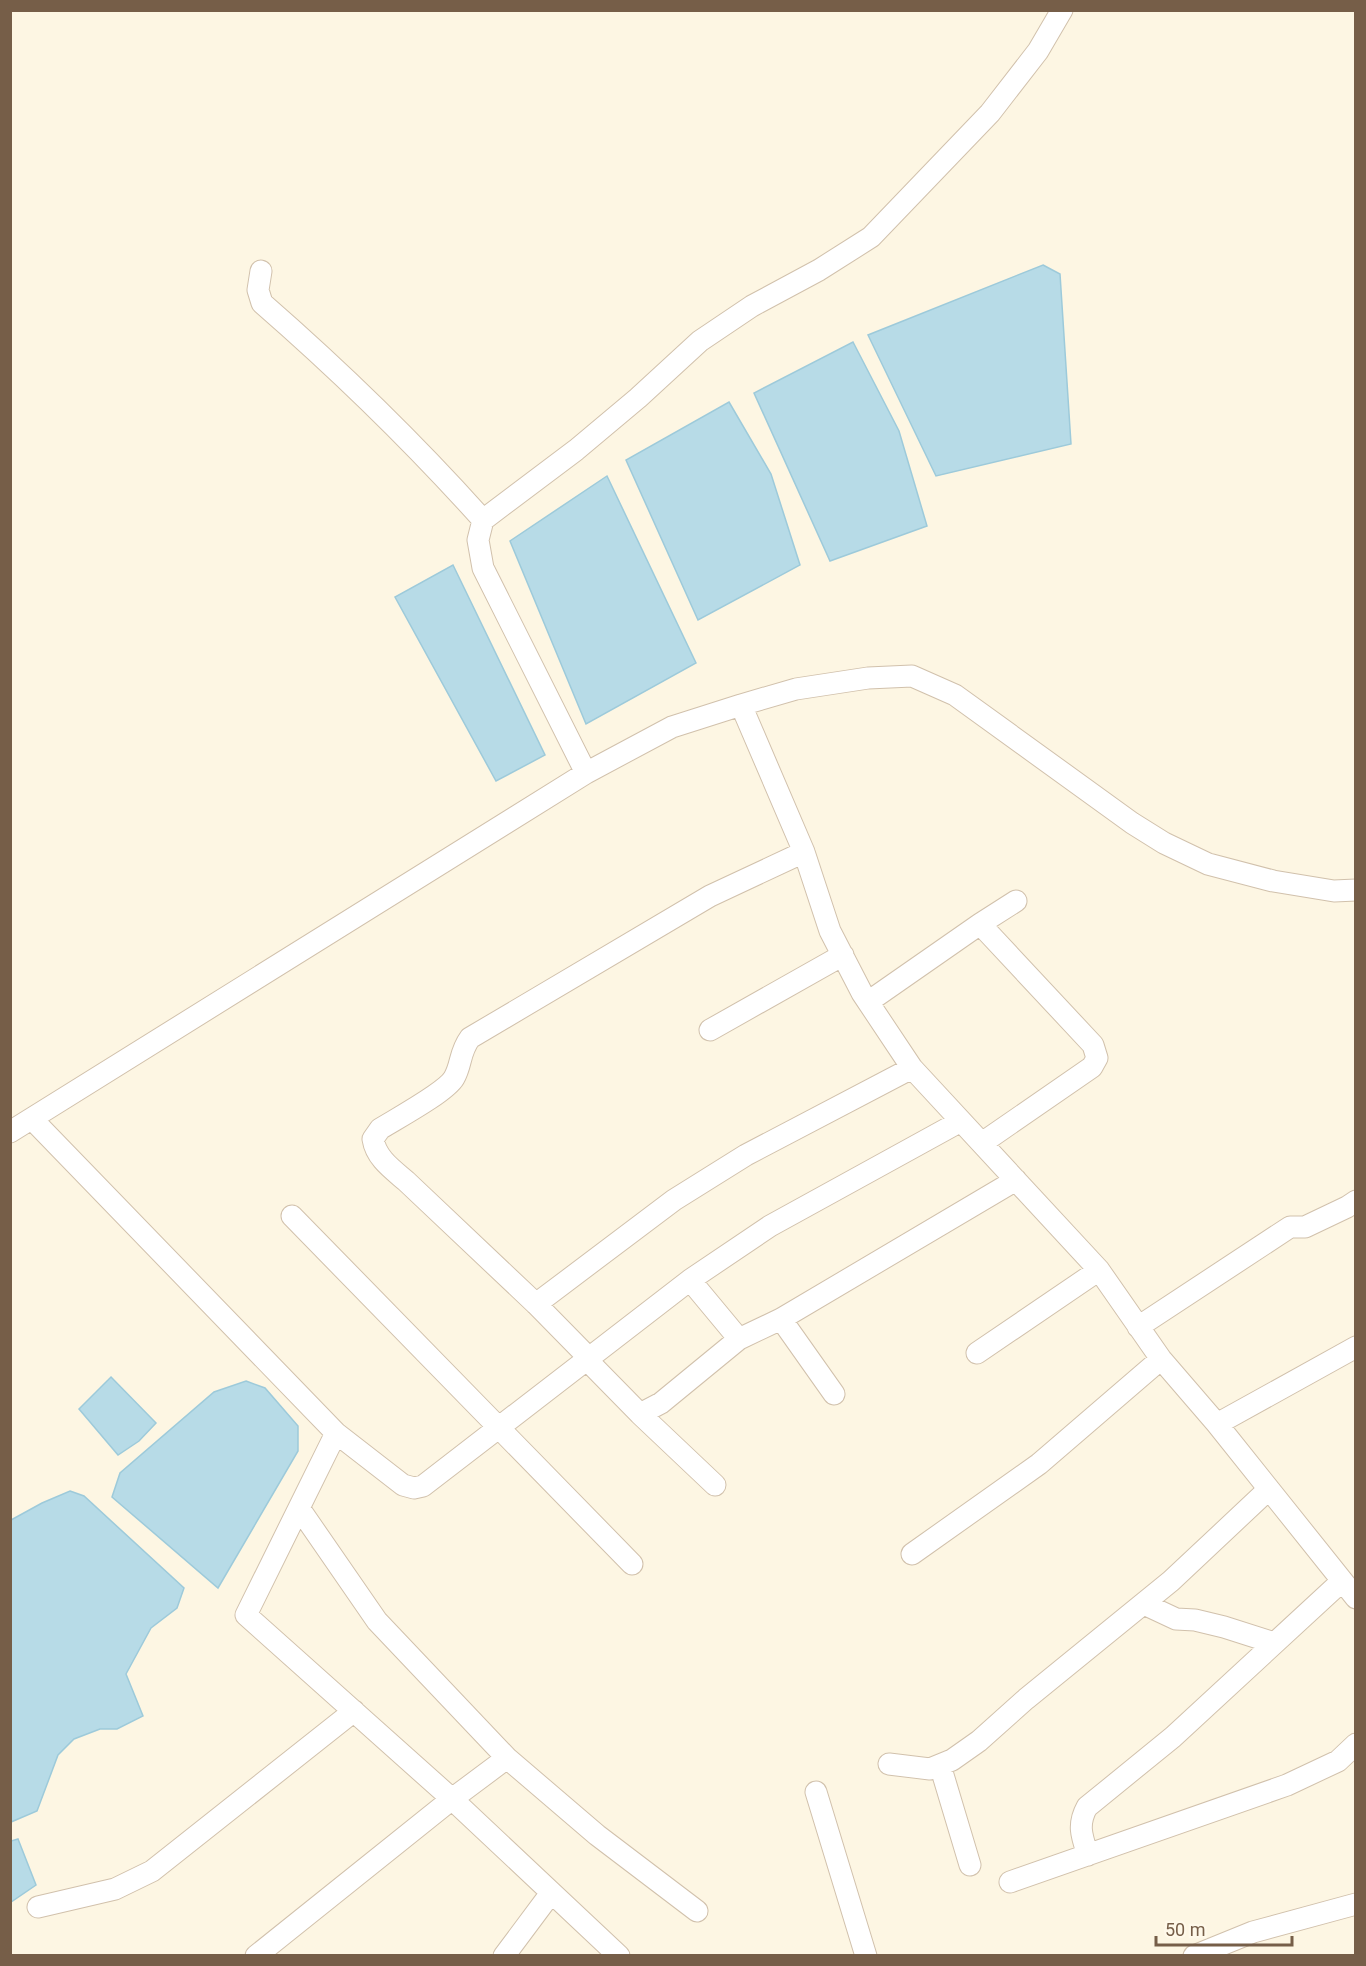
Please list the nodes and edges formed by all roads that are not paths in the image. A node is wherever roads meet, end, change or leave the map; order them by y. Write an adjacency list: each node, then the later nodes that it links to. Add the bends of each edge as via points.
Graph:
1 (1062, 10): 3 (street, via 1038,51 990,113 870,237 700,341 576,450)
2 (261, 272): 3 (street, via 258,290 262,303 364,396)
3 (483, 520): 5 (street, via 477,540 483,568)
4 (741, 705): 5 (street, via 672,727); 6 (street); 7 (street, via 796,689 912,676 955,695 1132,823 1182,852 1208,864 1273,881 1334,891)
5 (586, 773): 14 (street)
6 (804, 852): 10 (street, via 830,931); 23 (street, via 710,896 470,1038 446,1088 380,1130 373,1139 383,1162)
7 (1356, 890)
8 (1016, 901): 9 (street)
9 (980, 924): 11 (street); 17 (street, via 1092,1045 1097,1058 1092,1068)
10 (843, 955): 11 (street); 12 (street)
11 (868, 1002): 13 (street)
12 (710, 1030)
13 (912, 1068): 15 (street); 23 (street, via 746,1155 674,1200)
14 (32, 1119): 16 (street); 35 (street)
15 (961, 1121): 17 (street); 22 (street, via 770,1226)
16 (10, 1132)
17 (982, 1143): 18 (street)
18 (1016, 1180): 21 (street); 24 (street)
19 (1356, 1201): 25 (street, via 1305,1227 1283,1231)
20 (292, 1216): 34 (street)
21 (1099, 1270): 25 (street); 28 (street)
22 (690, 1280): 26 (street); 29 (street)
23 (536, 1304): 29 (street)
24 (781, 1319): 26 (street); 31 (street)
25 (1138, 1327): 30 (street)
26 (739, 1339): 32 (street, via 661,1403)
27 (1356, 1347): 33 (street)
28 (977, 1353)
29 (588, 1359): 32 (street); 34 (street)
30 (1161, 1359): 33 (street); 39 (street, via 1039,1464)
31 (834, 1394)
32 (640, 1414): 36 (street)
33 (1217, 1424): 37 (street)
34 (498, 1427): 35 (street, via 423,1486 414,1488 403,1485); 40 (street)
35 (336, 1433): 38 (street)
36 (715, 1485)
37 (1269, 1489): 41 (street); 43 (street)
38 (299, 1508): 45 (street, via 246,1616); 47 (street, via 377,1621)
39 (912, 1554)
40 (632, 1564)
41 (1342, 1581): 42 (street); 44 (street)
42 (1356, 1598)
43 (1144, 1604): 44 (street, via 1176,1619 1205,1622); 49 (street, via 979,1742)
44 (1274, 1643): 52 (street, via 1173,1737 1087,1807 1080,1833)
45 (354, 1711): 51 (street); 57 (street, via 152,1871 115,1888)
46 (1356, 1744): 52 (street, via 1338,1761 1287,1785)
47 (507, 1758): 51 (street); 58 (street, via 597,1835)
48 (889, 1764): 49 (street, via 930,1769)
49 (939, 1765): 53 (street)
50 (816, 1792): 62 (street)
51 (452, 1799): 55 (street); 59 (street)
52 (1088, 1855): 54 (street)
53 (970, 1865)
54 (1010, 1882)
55 (551, 1893): 60 (street); 61 (street)
56 (1356, 1904): 63 (street, via 1253,1932)
57 (38, 1907)
58 (697, 1911)
59 (256, 1956)
60 (504, 1956)
61 (619, 1956)
62 (866, 1956)
63 (1194, 1956)

